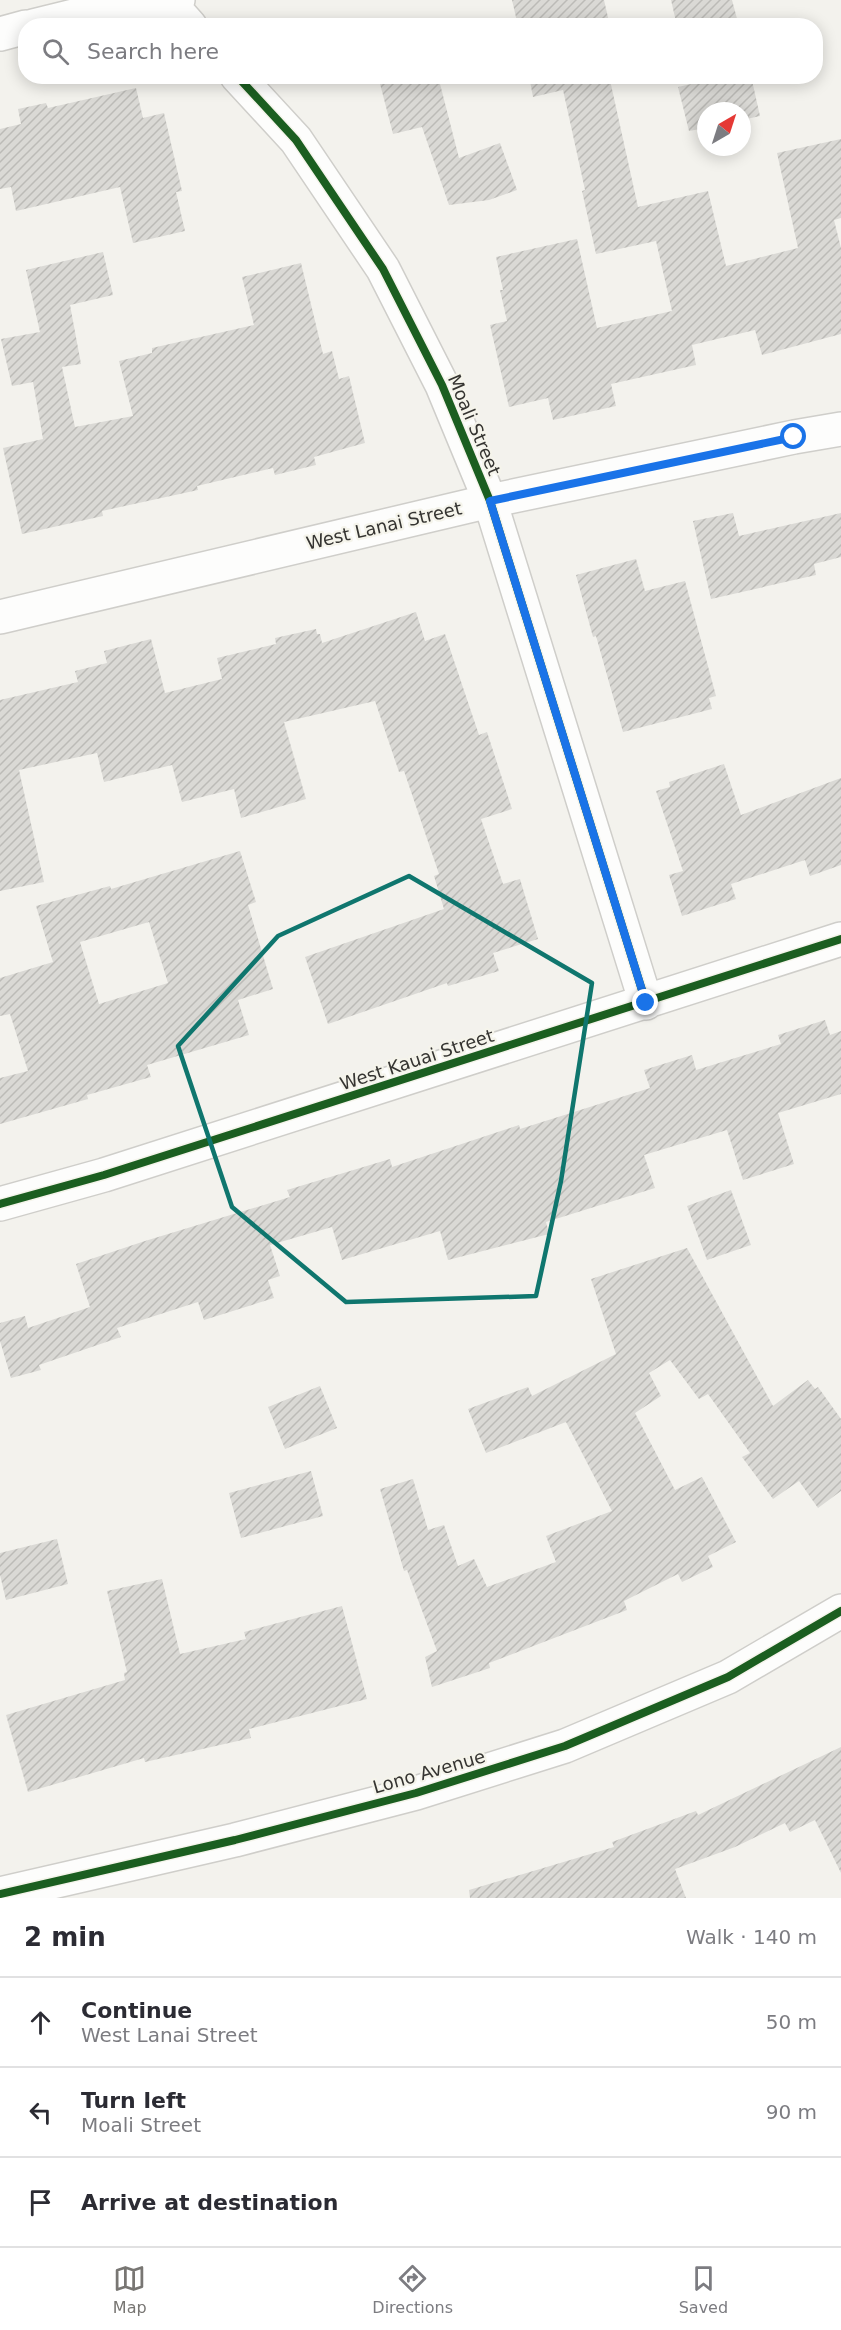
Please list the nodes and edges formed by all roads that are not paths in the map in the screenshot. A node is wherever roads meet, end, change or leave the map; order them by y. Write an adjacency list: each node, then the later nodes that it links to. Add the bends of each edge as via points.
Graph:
1 (176, 7): 2 (street, via 98,10)
2 (66, 18)
3 (18, 29): 4 (street)
4 (0, 34)
5 (244, 84): 7 (street, Moali Street, via 296,140 383,269 442,385)
6 (841, 429): 7 (street, West Lanai Street)
7 (490, 501): 8 (street, West Lanai Street); 10 (street, Moali Street)
8 (0, 617)
9 (841, 939): 10 (street, West Kauai Street)
10 (646, 1003): 11 (street, West Kauai Street, via 104,1175)
11 (0, 1204)
12 (841, 1611): 13 (street, Lono Avenue, via 728,1677 565,1746 405,1796)
13 (0, 1894)

